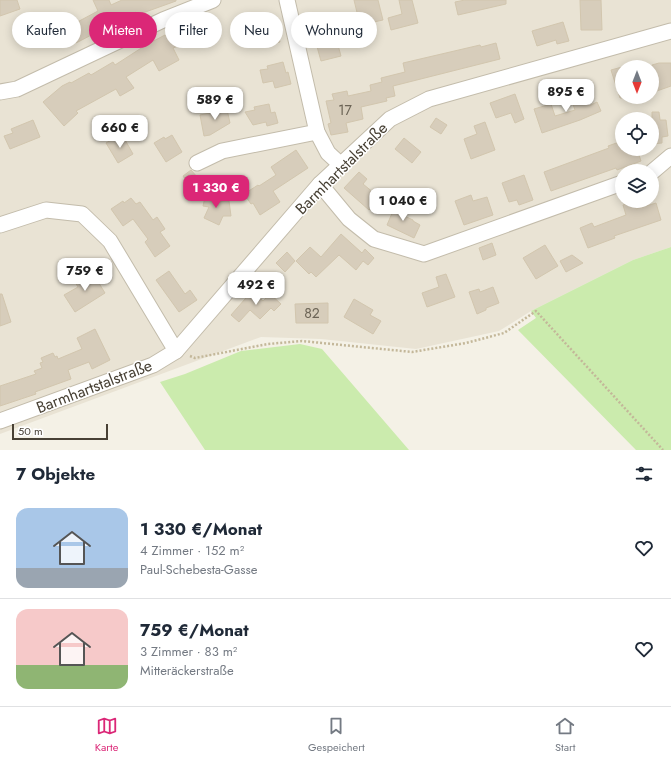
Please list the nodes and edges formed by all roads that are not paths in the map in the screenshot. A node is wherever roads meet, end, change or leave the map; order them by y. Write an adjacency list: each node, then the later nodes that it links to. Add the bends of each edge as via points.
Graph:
1 (213, 0): 4 (street, via 163,20 17,89)
2 (287, 0): 5 (street)
3 (671, 31): 8 (street, Barmhartstalstraße, via 429,99 390,119)
4 (0, 92)
5 (317, 132): 7 (street, via 222,151); 8 (street, via 328,154)
6 (671, 156): 9 (street)
7 (197, 163)
8 (341, 165): 10 (street, Barmhartstalstraße)
9 (659, 166)
10 (320, 184): 11 (street, via 349,219 374,240 424,254); 13 (street, Barmhartstalstraße)
11 (615, 186)
12 (0, 224): 13 (street, via 46,210 82,214 110,241)
13 (176, 351): 14 (street, Barmhartstalstraße, via 153,365)
14 (0, 421)

